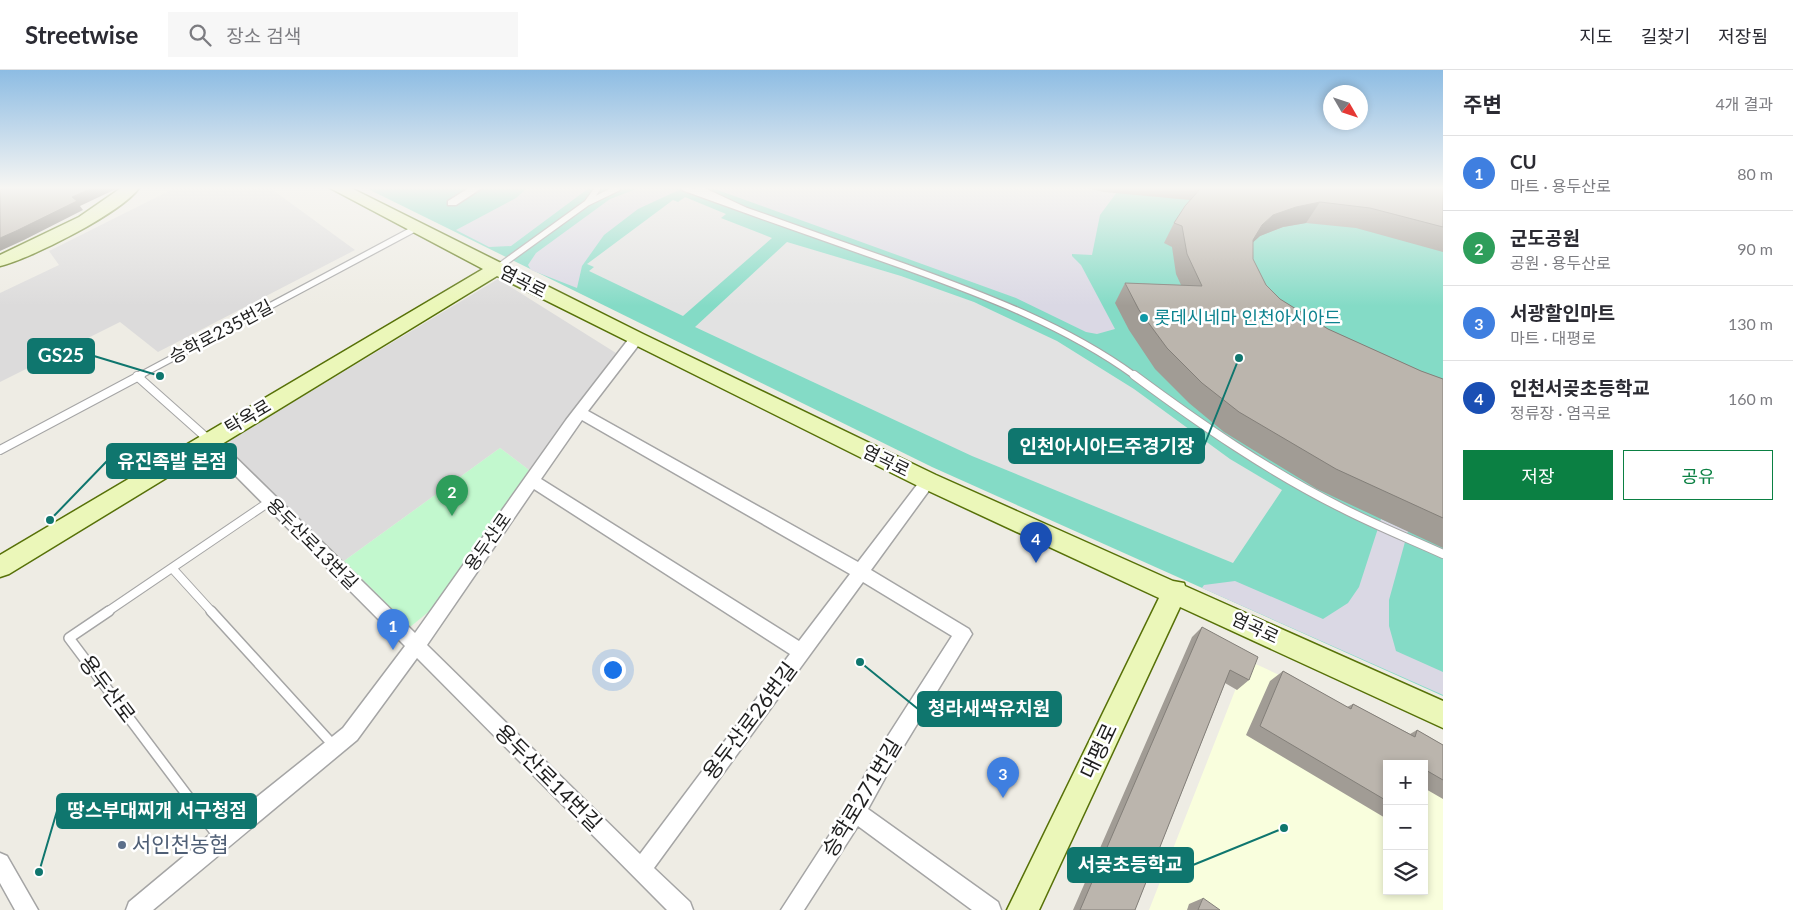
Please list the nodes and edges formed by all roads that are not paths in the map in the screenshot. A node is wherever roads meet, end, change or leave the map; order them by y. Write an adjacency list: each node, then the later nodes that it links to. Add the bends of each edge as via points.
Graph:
1 (73, 227): 5 (main road)
2 (553, 227): 6 (lane)
3 (794, 227): 15 (lane, via 970,290 1034,317 1104,353 1201,424 1258,460 1342,508)
4 (416, 228): 6 (main road, 염곡로); 8 (lane, 승학로235번길)
5 (0, 261)
6 (497, 268): 7 (main road, 염곡로); 10 (main road, 탁옥로)
7 (636, 338): 9 (street, 용두산로); 13 (main road, 염곡로)
8 (137, 376): 10 (lane); 11 (lane, 승학로235번길)
9 (580, 413): 12 (street, 용두산로); 18 (street)
10 (209, 440): 14 (street, 용두산로13번길); 16 (main road, 탁옥로)
11 (0, 450)
12 (531, 480): 20 (street, 용두산로); 21 (street)
13 (928, 481): 18 (street, 용두산로26번길); 19 (main road, 염곡로)
14 (269, 502): 17 (lane, 용두산로); 20 (street, 용두산로13번길)
15 (1443, 554)
16 (0, 567)
17 (172, 568): 23 (lane); 25 (lane, 용두산로, via 70,638)
18 (861, 572): 21 (street, 용두산로26번길); 24 (street, 승학로271번길, via 963,634 884,760)
19 (1175, 591): 22 (main road, 염곡로); 33 (main road, 대평로)
20 (416, 646): 23 (street, 용두산로, via 350,734); 27 (street, 용두산로14번길)
21 (802, 652): 27 (street, 용두산로26번길)
22 (1443, 715)
23 (335, 747): 25 (street, 용두산로)
24 (856, 812): 31 (street, 승학로271번길); 32 (street)
25 (220, 839): 29 (street, 용두산로)
26 (0, 863): 28 (street)
27 (640, 870): 30 (street, 용두산로14번길)
28 (27, 910)
29 (136, 910)
30 (682, 910)
31 (792, 910)
32 (990, 910)
33 (1024, 910)

